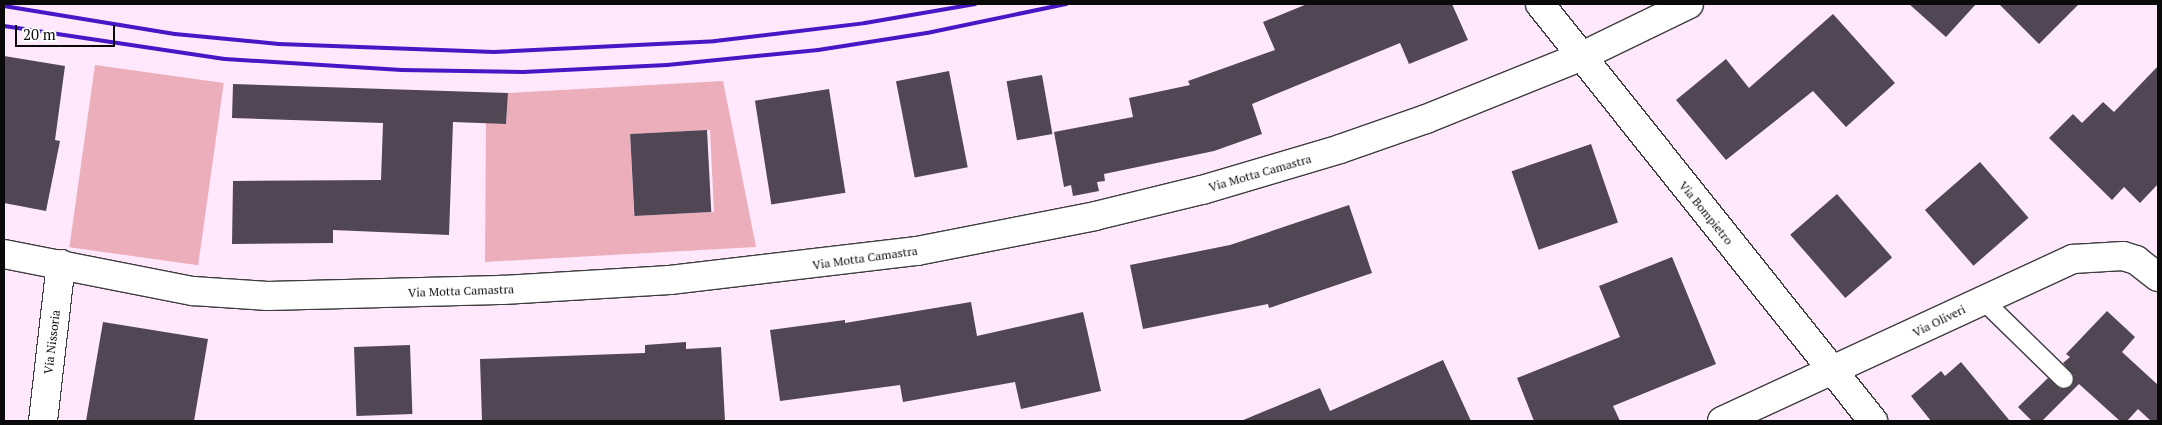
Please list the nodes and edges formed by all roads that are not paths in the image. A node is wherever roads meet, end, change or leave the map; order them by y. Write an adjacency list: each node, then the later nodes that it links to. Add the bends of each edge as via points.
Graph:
1 (1540, 4): 3 (street, Via Bompietro)
2 (1689, 4): 3 (street, Via Motta Camastra)
3 (1580, 57): 5 (street, Via Motta Camastra, via 1417,122 1239,180 1052,226 857,259 700,278 268,296 193,291); 8 (street, Via Bompietro)
4 (4, 254): 5 (street, Via Motta Camastra)
5 (61, 264): 10 (street, Via Nissoria)
6 (2158, 276): 7 (street, Via Oliveri, via 2136,260 2097,255 2060,264)
7 (1983, 300): 8 (street, Via Oliveri); 9 (lane)
8 (1833, 371): 11 (street, Via Oliveri); 12 (street, Via Bompietro)
9 (2064, 379)
10 (43, 421)
11 (1722, 421)
12 (1873, 421)

